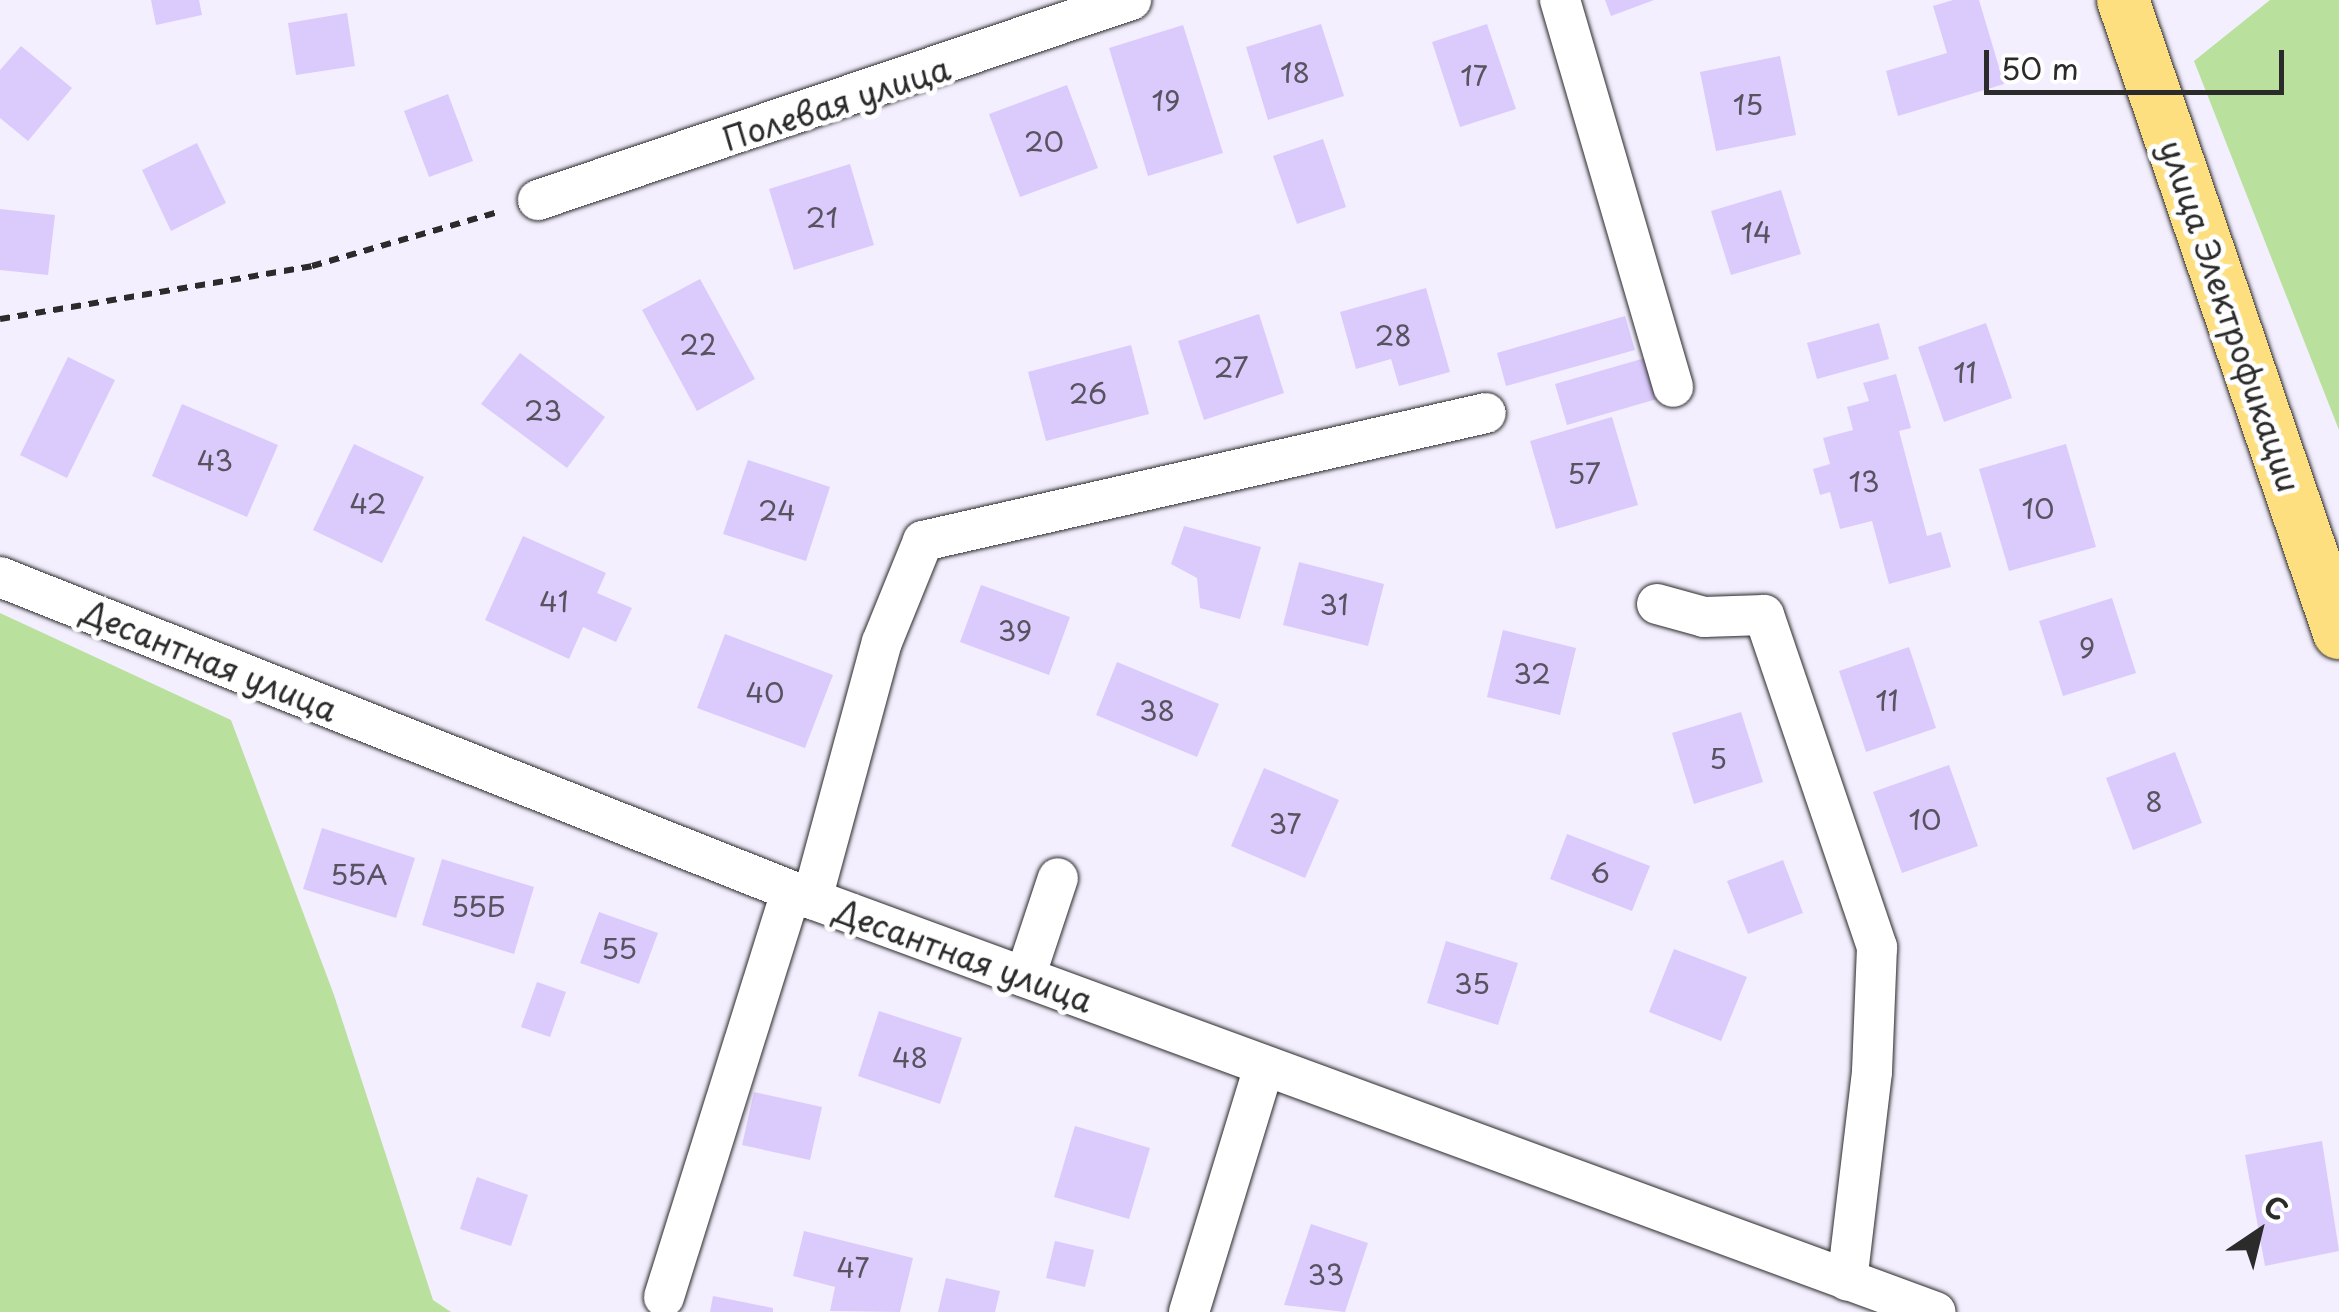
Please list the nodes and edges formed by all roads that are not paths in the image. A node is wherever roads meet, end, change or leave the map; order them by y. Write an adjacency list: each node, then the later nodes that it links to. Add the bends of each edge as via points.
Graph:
1 (1131, 0): 4 (street, Полевая улица)
2 (1560, 0): 5 (street)
3 (2123, 0): 9 (main road, улица Электрофикации)
4 (538, 200)
5 (1673, 386)
6 (1486, 413): 11 (street, via 923,540 882,642)
7 (0, 576): 11 (street, Десантная улица)
8 (1657, 604): 14 (street, via 1704,617 1764,614 1876,947)
9 (2339, 632)
10 (1058, 878): 12 (street)
11 (801, 895): 12 (street, Десантная улица); 15 (street)
12 (1025, 977): 13 (street, Десантная улица)
13 (1264, 1066): 14 (street, Десантная улица); 16 (street)
14 (1864, 1296): 17 (street, Десантная улица)
15 (664, 1297)
16 (1189, 1312)
17 (1936, 1312)

